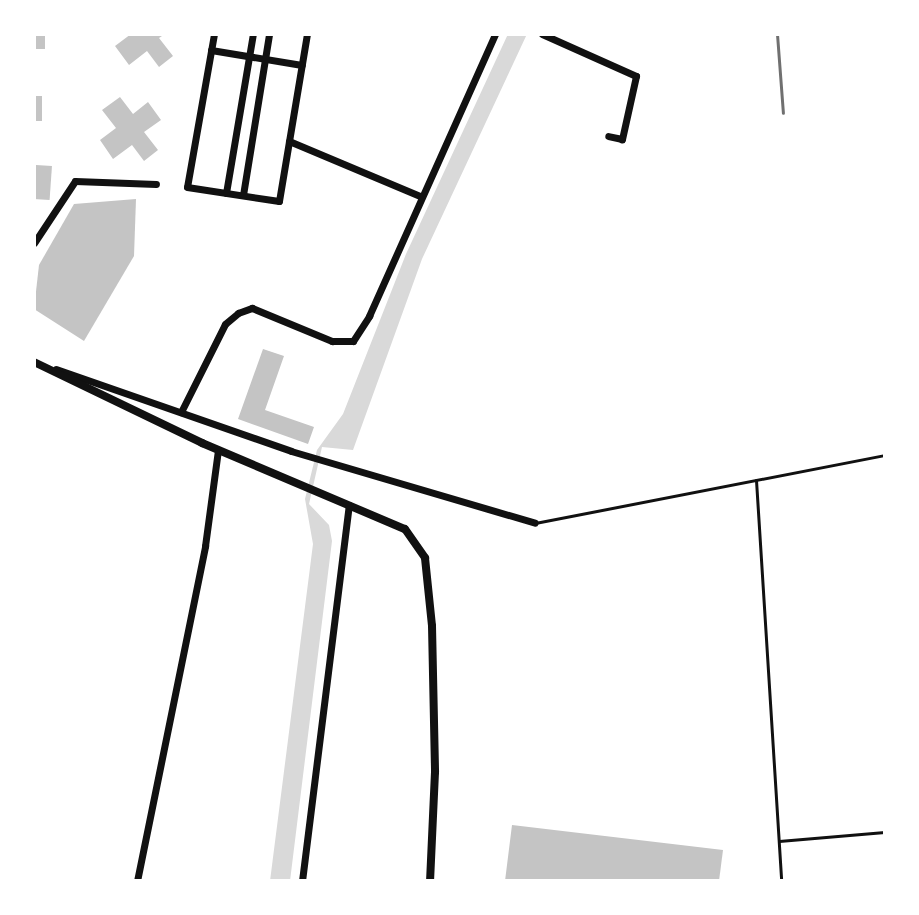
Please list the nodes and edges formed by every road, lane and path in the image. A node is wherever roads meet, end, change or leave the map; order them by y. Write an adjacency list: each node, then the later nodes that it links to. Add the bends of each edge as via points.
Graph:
1 (214, 34): 7 (street)
2 (253, 34): 8 (street)
3 (269, 34): 9 (street)
4 (307, 34): 10 (street)
5 (495, 34): 16 (street)
6 (542, 34): 11 (street, via 636,76 622,139)
7 (211, 50): 8 (street); 14 (street, via 187,187)
8 (249, 56): 9 (street); 14 (street)
9 (265, 59): 10 (street); 15 (street)
10 (302, 65): 12 (street)
11 (608, 136)
12 (289, 141): 15 (street, via 279,201); 16 (street)
13 (156, 184): 17 (street, via 75,181)
14 (226, 193): 15 (street)
15 (243, 195)
16 (420, 196): 20 (street, via 369,316 353,341 332,341 252,308 238,313 225,324)
17 (34, 243)
18 (34, 362): 19 (street)
19 (56, 369): 20 (street); 21 (street)
20 (181, 412): 25 (street, via 291,451)
21 (218, 450): 24 (street); 28 (street, via 205,546)
22 (885, 455): 23 (lane)
23 (756, 480): 25 (lane); 27 (lane)
24 (349, 505): 29 (street); 30 (street, via 405,529 425,558 435,772)
25 (535, 523)
26 (885, 832): 27 (lane)
27 (779, 841): 31 (lane)
28 (137, 881)
29 (302, 881)
30 (430, 881)
31 (781, 881)

